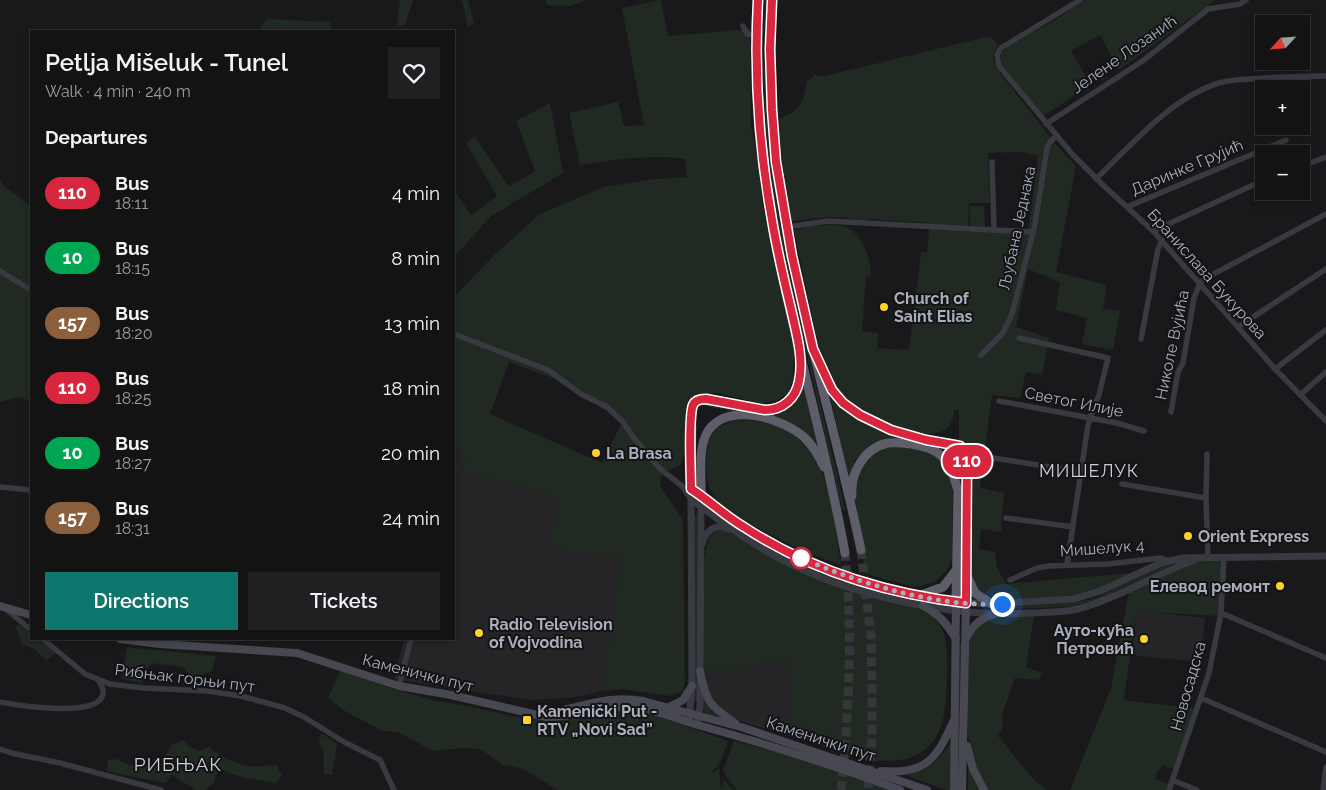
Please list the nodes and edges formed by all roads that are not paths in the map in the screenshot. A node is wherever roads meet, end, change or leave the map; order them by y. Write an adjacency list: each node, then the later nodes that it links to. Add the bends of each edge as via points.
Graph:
1 (758, 0): 6 (highway)
2 (772, 0): 18 (highway, via 773,124)
3 (1080, 0): 8 (street, Бранислава Букурова, via 1005,44 997,54 999,66)
4 (1246, 0): 8 (street, Јелене Лозанић, via 1202,13 1144,60)
5 (743, 26): 6 (street, via 747,34)
6 (757, 35): 30 (highway, via 760,126 772,221)
7 (1326, 76): 14 (street, via 1221,82 1202,90 1168,112)
8 (1046, 124): 9 (street, Бранислава Букурова)
9 (1056, 136): 14 (street, Бранислава Букурова); 21 (street, Љубана Једнака, via 1047,149)
10 (1286, 140): 16 (street, Даринке Грујић)
11 (1326, 158): 13 (street)
12 (992, 162): 19 (street)
13 (1310, 163)
14 (1096, 179): 16 (street, Бранислава Букурова)
15 (1255, 184): 20 (street)
16 (1127, 208): 20 (street, Бранислава Букурова)
17 (1326, 214): 25 (street)
18 (786, 222): 19 (street, via 828,221); 33 (highway)
19 (994, 230): 21 (street)
20 (1153, 231): 22 (street, Бранислава Букурова)
21 (1033, 232): 34 (street, Љубана Једнака, via 1007,327)
22 (1162, 240): 25 (street, Бранислава Букурова); 32 (street)
23 (1326, 269): 27 (street)
24 (0, 271): 26 (street)
25 (1200, 284): 27 (street, Бранислава Букурова); 39 (street, Николе Вујића, via 1194,298)
26 (30, 289)
27 (1238, 327): 35 (street, Бранислава Букурова)
28 (1326, 330): 35 (street)
29 (455, 334): 47 (street, via 548,370 581,394 607,407 660,468)
30 (797, 338): 49 (highway); 50 (highway, via 799,381 793,396 781,407 765,410 706,399 694,403)
31 (1019, 338): 40 (street, via 1108,358)
32 (1140, 339)
33 (813, 349): 56 (highway); 69 (highway, via 832,390 860,415 891,430 963,449 967,456)
34 (981, 355)
35 (1275, 369): 37 (street, Бранислава Букурова)
36 (1326, 372): 37 (street)
37 (1300, 395): 41 (street, Бранислава Букурова)
38 (999, 401): 40 (street, Светог Илије)
39 (1171, 412)
40 (1090, 418): 42 (street, Светог Илије); 45 (street)
41 (1326, 421)
42 (1144, 431)
43 (1207, 454): 53 (street)
44 (994, 458): 45 (street)
45 (1081, 472): 58 (street)
46 (1122, 484): 53 (street)
47 (682, 486): 50 (street); 54 (street)
48 (0, 487): 51 (street)
49 (832, 488): 52 (highway, via 813,446 804,437 772,421 734,414 717,422 702,446); 62 (highway)
50 (691, 489): 52 (street); 54 (street)
51 (30, 490)
52 (701, 496): 55 (street); 71 (street, via 743,527 801,558 876,586)
53 (1206, 498): 66 (street)
54 (691, 499): 55 (street); 88 (street)
55 (702, 507): 59 (street); 60 (street)
56 (853, 514): 61 (highway); 69 (highway, via 851,492 854,473 872,450 889,443 928,447 946,461 955,479)
57 (1006, 518): 58 (street)
58 (1073, 527): 68 (street)
59 (739, 534): 60 (street, via 716,527 706,534); 72 (street, via 764,550 833,581)
60 (700, 549): 85 (street)
61 (861, 550)
62 (845, 553)
63 (1326, 556): 64 (street, Мишелук 4)
64 (1224, 557): 66 (street, Мишелук 4); 76 (street, Новосадска)
65 (1199, 558): 66 (street, Мишелук 4); 67 (street, Мишелук 4); 75 (street, via 1079,608 1051,612)
66 (1208, 558)
67 (1169, 561): 68 (street, Мишелук 4, via 1161,558); 75 (street, via 1082,598)
68 (1067, 565): 70 (street, Мишелук 4, via 1037,568)
69 (961, 570): 71 (highway, via 943,587); 74 (highway); 75 (highway, via 975,593)
70 (1010, 580)
71 (921, 596): 74 (street)
72 (923, 606): 74 (street); 79 (main road, via 943,619)
73 (2, 607): 77 (main road); 78 (street)
74 (961, 607): 75 (street); 79 (main road); 83 (main road)
75 (993, 609): 83 (main road, via 973,626)
76 (1221, 613): 84 (street); 89 (street, Новосадска)
77 (30, 615)
78 (30, 629)
79 (956, 639): 93 (main road)
80 (44, 640): 86 (street, Рибњак горњи пут, via 84,674)
81 (128, 640): 87 (main road, Каменички пут, via 297,653)
82 (411, 640): 87 (street)
83 (964, 643): 93 (main road)
84 (1326, 658)
85 (700, 671): 95 (street); 98 (main road, via 710,704)
86 (98, 680): 90 (street, via 102,696 88,706 47,709); 105 (street, Рибњак горњи пут, via 121,686 221,693 285,708 380,760)
87 (399, 686): 94 (main road, Каменички пут, via 452,695)
88 (692, 686): 91 (main road, via 683,700); 92 (street)
89 (1201, 698): 100 (street); 103 (street, Новосадска)
90 (0, 702)
91 (668, 707): 92 (main road, Каменички пут); 94 (main road, Каменички пут, via 616,698 564,711)
92 (691, 713): 95 (main road, Каменички пут); 96 (street)
93 (959, 714): 102 (main road, via 931,760 903,771); 108 (main road); 109 (main road); 110 (main road, via 967,753)
94 (531, 715): 96 (main road, Каменички пут, via 559,718 624,707)
95 (700, 716): 97 (street); 98 (main road, Каменички пут)
96 (689, 722): 97 (main road, Каменички пут)
97 (698, 724): 106 (main road, Каменички пут)
98 (741, 727): 102 (main road, Каменички пут)
99 (0, 749): 104 (street)
100 (1326, 752)
101 (1326, 767): 113 (street)
102 (869, 769): 107 (main road, Каменички пут)
103 (1172, 780): 111 (street, Новосадска); 112 (street)
104 (161, 790)
105 (394, 790)
106 (900, 790)
107 (927, 790)
108 (954, 790)
109 (962, 790)
110 (984, 790)
111 (1170, 790)
112 (1196, 790)
113 (1323, 790)

